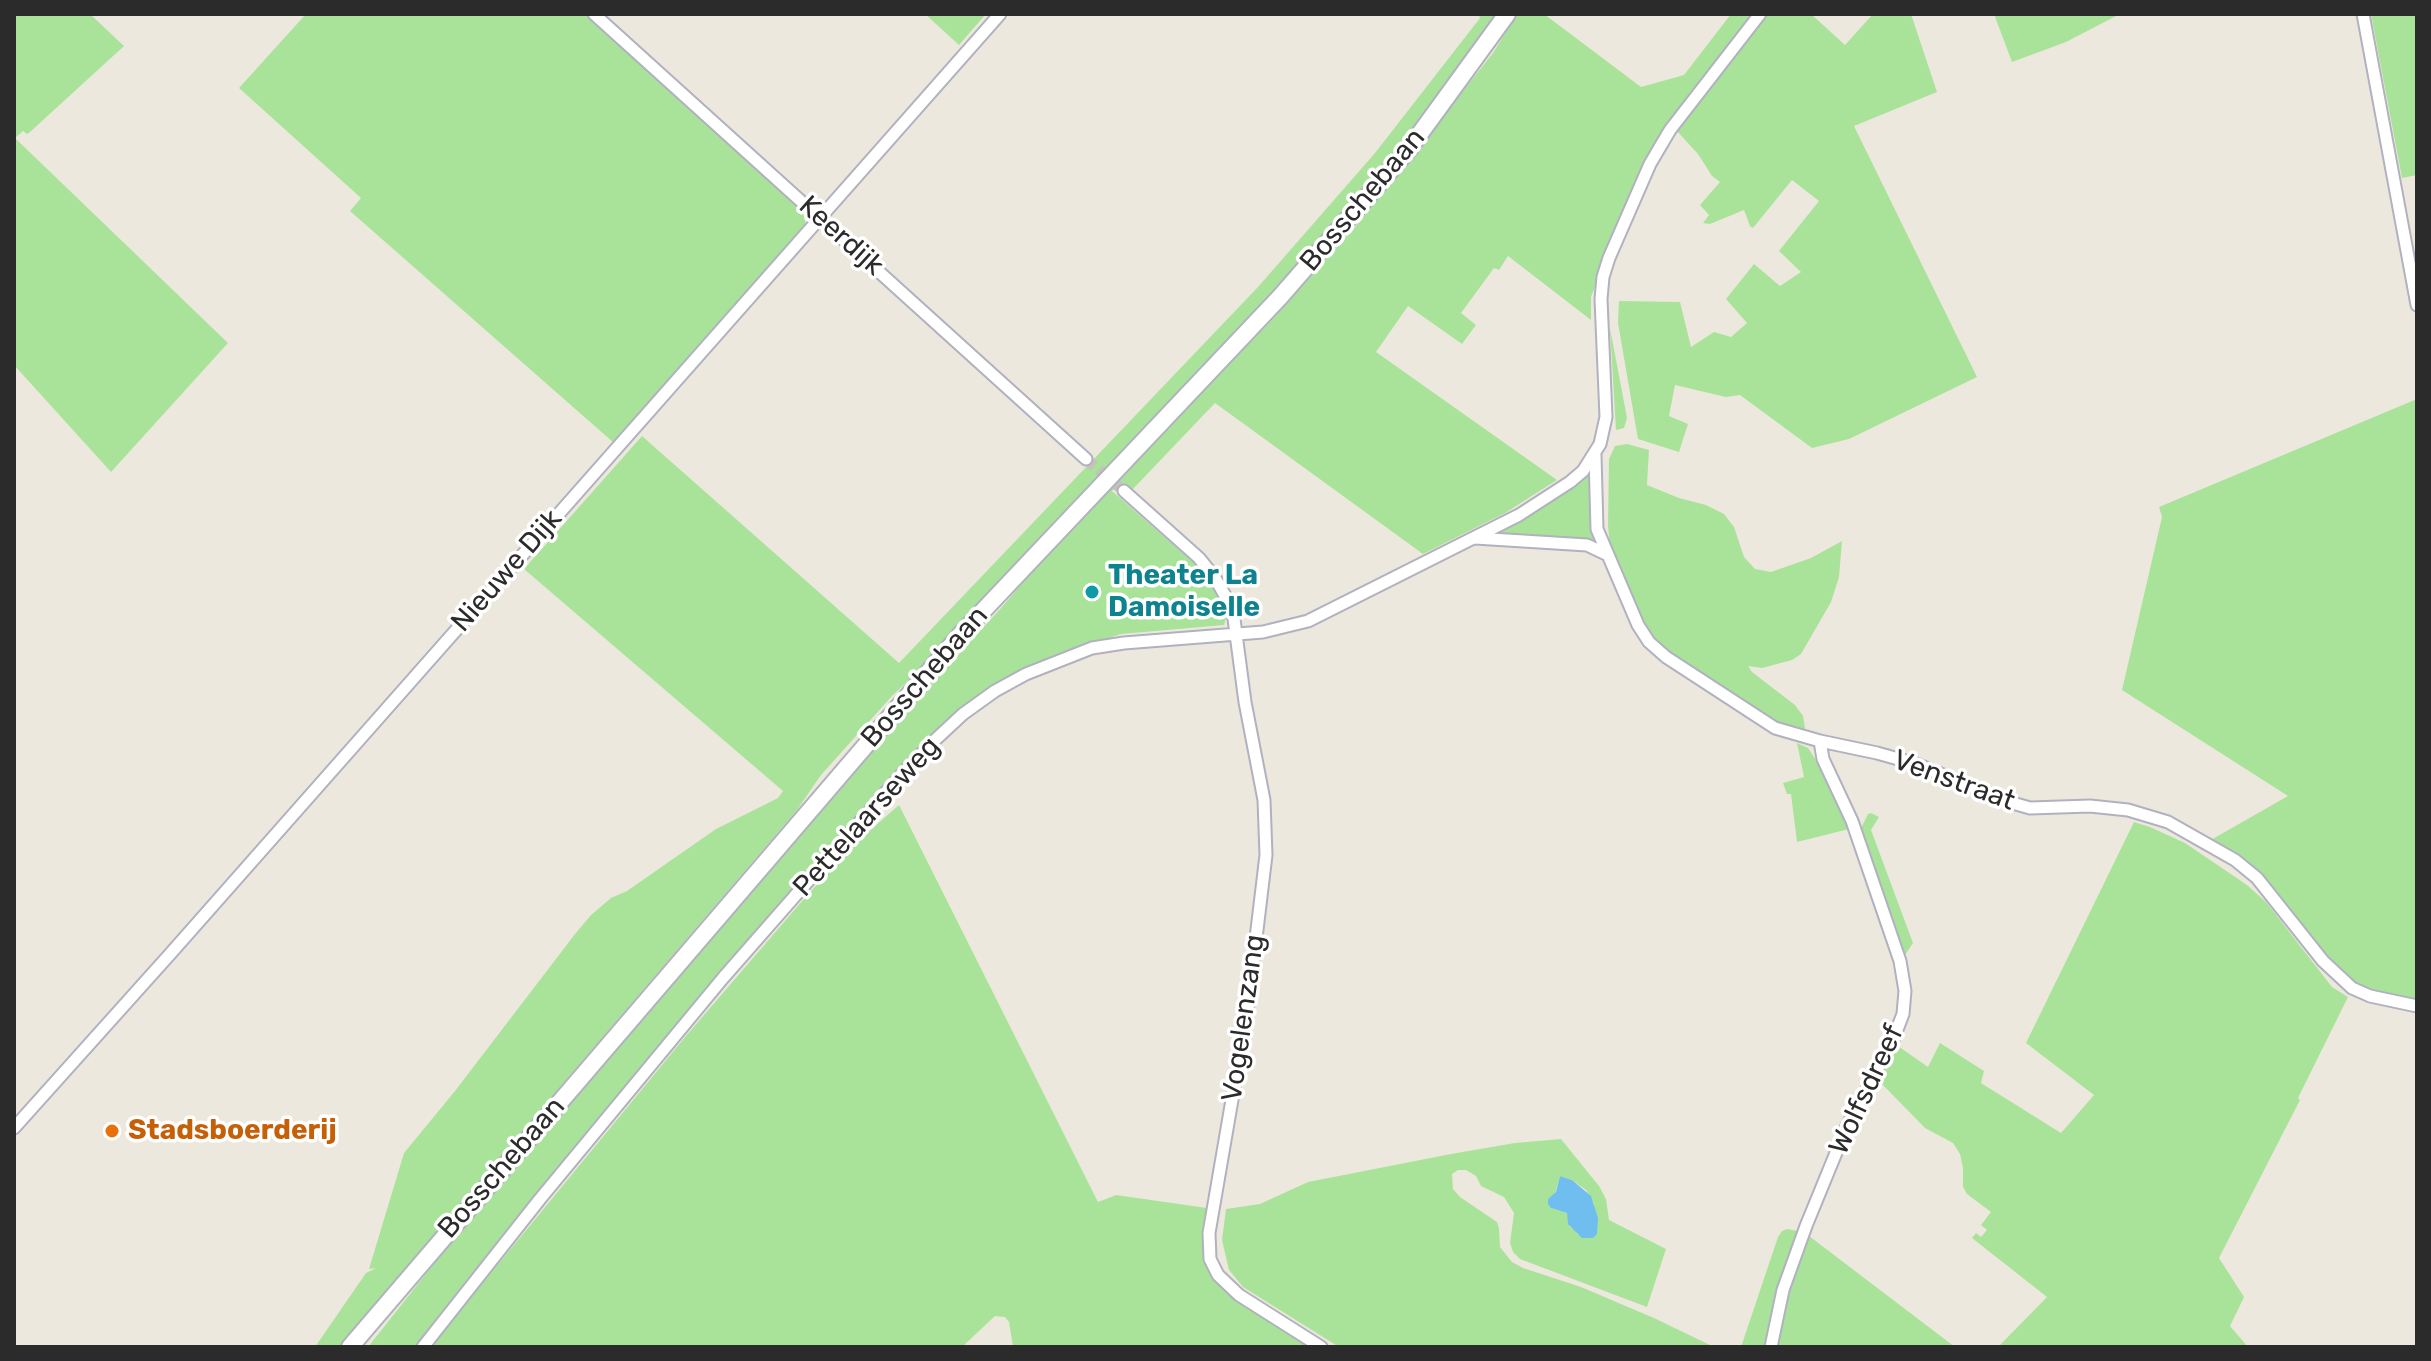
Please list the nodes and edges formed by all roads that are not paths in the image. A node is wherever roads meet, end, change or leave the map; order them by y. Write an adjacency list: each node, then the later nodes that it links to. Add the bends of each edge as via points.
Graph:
1 (594, 14): 6 (street, Keerdijk)
2 (1000, 14): 6 (street, Nieuwe Dijk)
3 (1507, 14): 17 (main road, Bosschebaan, via 1369,195 1280,297 962,633)
4 (1760, 14): 8 (street, via 1670,130 1609,258 1601,299 1606,417)
5 (2363, 14): 7 (street)
6 (821, 218): 9 (street, Keerdijk); 16 (street, Nieuwe Dijk)
7 (2417, 305)
8 (1595, 454): 11 (street, Pettelaarseweg, via 1583,471 1549,497); 12 (street, Venstraat, via 1597,529)
9 (1086, 459)
10 (1124, 491): 13 (street, via 1215,578 1227,599)
11 (1474, 538): 12 (street, via 1587,545); 13 (street, Pettelaarseweg, via 1308,621)
12 (1606, 554): 14 (street, Venstraat, via 1638,625 1666,657 1775,728)
13 (1236, 635): 18 (street, Pettelaarseweg, via 1092,648 1026,674 954,723 901,775 714,990); 19 (street, Vogelenzang, via 1264,800 1266,855 1247,1013 1209,1233 1210,1259 1239,1295)
14 (1820, 741): 15 (street, Venstraat, via 1916,764 2030,808 2090,806 2168,822 2257,878 2323,961 2352,988); 20 (street, Wolfsdreef, via 1900,961 1905,991 1893,1040 1847,1126 1806,1226 1783,1290)
15 (2417, 1006)
16 (14, 1128)
17 (350, 1347)
18 (423, 1347)
19 (1321, 1347)
20 (1771, 1347)

